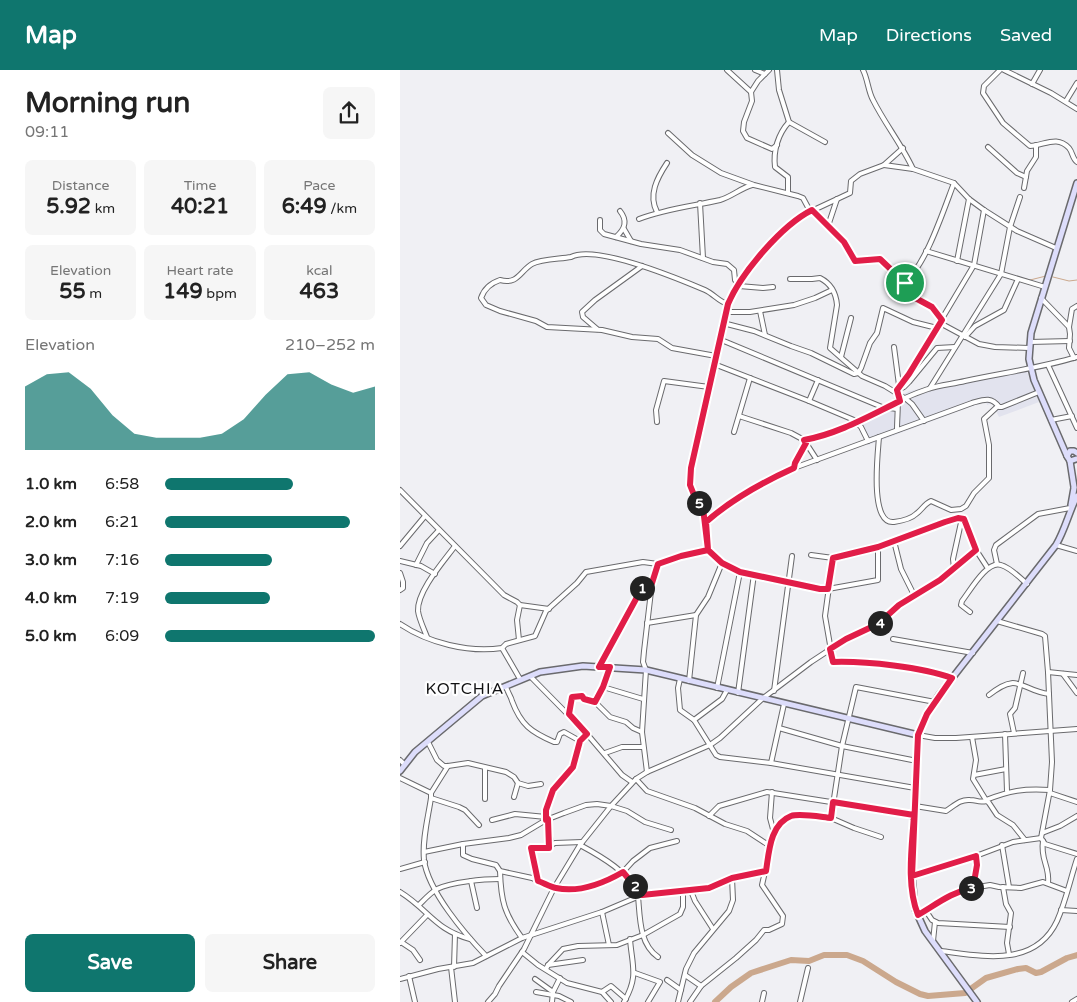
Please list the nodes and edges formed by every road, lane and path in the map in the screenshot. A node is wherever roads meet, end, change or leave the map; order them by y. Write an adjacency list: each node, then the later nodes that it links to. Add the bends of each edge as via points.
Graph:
1 (727, 70): 12 (street)
2 (755, 70): 9 (street)
3 (768, 70): 9 (street)
4 (777, 70): 15 (street, via 779,90)
5 (862, 70): 21 (street, via 872,98)
6 (1000, 70): 19 (street, via 984,86 984,96 1008,129 1030,146)
7 (1004, 70): 11 (street)
8 (1040, 70): 11 (street)
9 (765, 74): 12 (street)
10 (1077, 83): 13 (street)
11 (1032, 84): 13 (street)
12 (751, 92): 18 (street, via 744,136 772,149)
13 (1066, 101): 14 (street)
14 (1077, 109)
15 (789, 122): 17 (street); 18 (street, via 779,135)
16 (668, 133): 29 (street, via 703,163)
17 (824, 142)
18 (777, 145): 31 (street, via 775,167 788,177)
19 (1036, 145): 22 (street, via 1054,141 1065,144); 26 (street, via 1036,156)
20 (988, 146): 26 (street)
21 (904, 148): 24 (street); 25 (street)
22 (1077, 162)
23 (667, 163): 39 (street, via 656,178 653,203)
24 (884, 165): 25 (street); 33 (street, via 860,174 851,181 850,193)
25 (914, 169): 27 (street)
26 (1026, 177): 30 (street)
27 (954, 182): 34 (street); 48 (street)
28 (1077, 183): 47 (main road)
29 (754, 185): 31 (street); 35 (street, via 732,196)
30 (1024, 188)
31 (788, 192): 38 (street, via 803,198)
32 (1020, 197): 43 (street)
33 (837, 199): 38 (street); 42 (street)
34 (969, 199): 36 (street); 50 (street)
35 (700, 204): 39 (street); 49 (street)
36 (984, 210): 43 (street); 51 (street)
37 (620, 211): 44 (street, via 626,220)
38 (811, 211): 42 (street); 57 (street, via 791,224 762,252)
39 (658, 212): 40 (street)
40 (639, 219)
41 (600, 220): 45 (street, via 600,233)
42 (828, 226): 56 (street, via 844,242 855,261 880,259)
43 (1010, 226): 47 (street); 53 (street)
44 (624, 229): 45 (street); 46 (street)
45 (616, 237): 46 (street)
46 (631, 241): 49 (street, via 680,250)
47 (1056, 248): 59 (main road)
48 (926, 250): 50 (street); 56 (street, via 917,270)
49 (703, 258): 57 (street, via 732,267)
50 (957, 261): 51 (street)
51 (974, 265): 53 (street); 67 (street)
52 (642, 266): 62 (street, via 708,291); 71 (street, via 582,312 583,317); 71 (street, via 599,255 576,254 534,263 517,278 498,280 482,293 481,298 486,305 548,327)
53 (1002, 274): 55 (street); 73 (street)
54 (790, 279): 60 (street, via 820,278)
55 (1018, 279): 59 (street); 73 (street, via 1004,310)
56 (905, 281): 67 (street, via 908,294 932,307)
57 (739, 286): 58 (street); 62 (street)
58 (773, 287)
59 (1045, 287): 61 (main road)
60 (832, 290): 64 (street, via 794,305); 80 (street, via 836,305 830,348)
61 (1042, 298): 69 (street); 76 (main road)
62 (728, 304): 65 (street)
63 (1077, 306): 69 (street, via 1072,309)
64 (760, 311): 65 (street); 72 (street)
65 (726, 312): 68 (street)
66 (851, 318): 80 (street)
67 (941, 322): 70 (street); 73 (street)
68 (723, 324): 72 (street); 74 (street)
69 (1069, 327): 75 (street)
70 (937, 328): 85 (street, via 913,322 883,308 877,333); 88 (street)
71 (598, 330): 79 (street, via 658,339 672,348)
72 (765, 335): 85 (street, via 843,370)
73 (963, 336): 76 (street, via 995,347); 78 (street)
74 (719, 339): 79 (street); 87 (street)
75 (1070, 341): 76 (street); 81 (street, via 1069,348)
76 (1030, 345): 84 (main road)
77 (894, 347): 88 (street)
78 (955, 348): 90 (street); 91 (street, via 936,348)
79 (716, 356): 82 (street)
80 (841, 357): 85 (street)
81 (1076, 357): 83 (street)
82 (714, 364): 86 (street); 89 (street)
83 (1048, 366): 84 (street); 100 (street)
84 (1031, 368): 90 (street); 92 (main road)
85 (858, 373): 91 (street)
86 (750, 378): 94 (street); 99 (street)
87 (818, 380): 94 (street); 97 (street)
88 (899, 385): 91 (street)
89 (709, 387): 103 (street, via 664,381 657,404); 119 (street, via 690,485 703,508)
90 (930, 388): 93 (street)
91 (897, 392): 93 (street); 95 (street)
92 (1039, 392): 96 (street); 101 (main road)
93 (906, 399): 95 (street); 102 (street)
94 (809, 401): 104 (street)
95 (900, 401): 97 (street); 98 (street)
96 (998, 406): 102 (street, via 994,400 985,399); 108 (street, via 984,419 989,478 966,506 956,510 931,501 910,518 895,522 881,516 877,493)
97 (886, 408): 98 (street); 104 (street)
98 (898, 409): 106 (street)
99 (739, 416): 107 (street); 110 (street, via 791,433)
100 (1074, 417): 101 (street); 105 (street)
101 (1051, 420): 111 (main road, via 1060,442)
102 (924, 421): 106 (street)
103 (657, 422)
104 (856, 422): 109 (street); 110 (street)
105 (1077, 428)
106 (897, 430): 108 (street)
107 (734, 432)
108 (879, 437): 109 (street)
109 (868, 441): 112 (street)
110 (805, 442): 112 (street); 113 (street)
111 (1075, 457): 115 (main road)
112 (817, 460): 113 (street)
113 (794, 468): 119 (street, via 719,510)
114 (400, 490): 117 (street)
115 (1076, 490): 116 (main road)
116 (1071, 507): 122 (main road); 135 (street, via 1038,514 1019,527 996,545 994,556)
117 (426, 516): 120 (street); 123 (street)
118 (962, 518): 121 (street); 127 (street); 138 (street, via 953,559)
119 (706, 522): 126 (street)
120 (439, 530): 124 (street); 136 (street)
121 (894, 541): 125 (street); 148 (street, via 901,569)
122 (1056, 545): 128 (street); 145 (main road)
123 (400, 546)
124 (455, 546): 141 (street); 149 (street, via 504,595)
125 (878, 547): 131 (street); 146 (street, via 878,580)
126 (708, 550): 133 (street); 134 (street)
127 (976, 550): 137 (street); 138 (street)
128 (1077, 551)
129 (811, 555): 131 (street)
130 (792, 556): 143 (street)
131 (833, 558): 146 (street)
132 (400, 561): 136 (street)
133 (722, 563): 139 (street); 152 (street, via 708,597)
134 (658, 564): 144 (street); 150 (street, via 643,562 589,571)
135 (997, 564): 137 (street); 145 (street, via 1005,566)
136 (416, 565): 141 (street)
137 (988, 567): 151 (street, via 962,601 961,605)
138 (954, 569): 148 (street)
139 (740, 572): 142 (street); 177 (street)
140 (400, 573): 147 (street, via 404,585)
141 (435, 574): 156 (street, via 419,603 418,612)
142 (754, 574): 143 (street); 180 (street)
143 (788, 582): 146 (street); 179 (street)
144 (652, 583): 154 (street); 162 (street, via 642,588)
145 (1027, 584): 153 (main road)
146 (828, 589): 160 (street, via 825,616)
147 (400, 590)
148 (914, 595): 160 (street, via 878,624)
149 (520, 605): 150 (street); 158 (street, via 517,620)
150 (549, 609): 158 (street, via 535,636)
151 (970, 612)
152 (696, 615): 154 (street); 173 (street)
153 (998, 621): 161 (main road); 165 (street, via 1045,636)
154 (647, 623): 164 (street, via 643,662)
155 (400, 624): 156 (street)
156 (426, 637): 159 (street, via 475,649)
157 (893, 638): 161 (street)
158 (519, 640): 159 (street)
159 (502, 648): 172 (street)
160 (830, 649): 171 (street, via 833,662 906,668); 179 (street)
161 (973, 653): 171 (main road)
162 (599, 667): 163 (main road); 169 (main road, via 560,668)
163 (610, 667): 164 (main road); 176 (street)
164 (646, 670): 170 (main road); 184 (street)
165 (1048, 672): 167 (street); 182 (street)
166 (1022, 673): 174 (street)
167 (1063, 674): 168 (street); 181 (street)
168 (1077, 675)
169 (530, 676): 172 (main road); 189 (street)
170 (680, 678): 173 (main road); 191 (street, via 680,710)
171 (952, 678): 187 (main road)
172 (520, 679): 175 (main road)
173 (689, 681): 177 (main road)
174 (1021, 684): 182 (street); 183 (street, via 1006,684); 196 (street, via 1015,708 1010,714)
175 (506, 686): 201 (street, via 516,712 532,732 554,742 564,732); 202 (main road, via 482,696)
176 (603, 687): 184 (street); 186 (street)
177 (718, 688): 178 (main road)
178 (727, 690): 180 (main road); 191 (street, via 722,699)
179 (774, 691): 185 (street)
180 (738, 693): 185 (main road)
181 (1077, 693)
182 (1049, 694): 195 (street)
183 (988, 695)
184 (643, 699): 194 (street)
185 (762, 699): 188 (main road); 203 (street)
186 (595, 702): 189 (street, via 573,696); 194 (street, via 610,717)
187 (935, 702): 190 (street, via 856,687); 199 (main road)
188 (784, 704): 190 (main road); 192 (street)
189 (569, 714): 197 (street)
190 (848, 718): 199 (main road); 204 (street)
191 (694, 720): 203 (street)
192 (779, 728): 204 (street); 209 (street)
193 (1077, 729): 195 (street)
194 (642, 732): 205 (street)
195 (1051, 732): 196 (street); 223 (street)
196 (1014, 733): 198 (street)
197 (587, 734): 201 (street); 206 (street)
198 (1005, 734): 200 (street); 212 (street)
199 (918, 735): 200 (street, via 935,738); 207 (main road)
200 (972, 736): 216 (street, via 976,760)
201 (580, 741): 237 (street, via 575,764 553,790)
202 (428, 742): 208 (main road); 210 (street, via 436,760)
203 (710, 745): 209 (street, via 720,757); 214 (street)
204 (842, 746): 207 (street); 215 (street)
205 (643, 747): 206 (street, via 622,747); 214 (street)
206 (605, 753): 218 (street, via 622,775)
207 (916, 761): 221 (main road)
208 (402, 762): 213 (main road)
209 (771, 764): 215 (street)
210 (448, 766): 211 (street, via 468,763); 225 (street)
211 (485, 768): 219 (street, via 506,772); 227 (street)
212 (1006, 770): 216 (street); 222 (street)
213 (400, 771)
214 (646, 772): 218 (street)
215 (837, 775): 221 (street); 229 (street)
216 (974, 775): 228 (street)
217 (400, 778): 225 (street)
218 (634, 781): 231 (street); 234 (street, via 647,791)
219 (518, 783): 220 (street, via 528,786); 226 (street)
220 (541, 784)
221 (915, 788): 232 (main road)
222 (1007, 791): 223 (street); 228 (street)
223 (1050, 791): 230 (street); 243 (street)
224 (772, 792): 229 (street); 234 (street, via 719,806); 241 (street, via 770,818)
225 (431, 796): 239 (street, via 459,807); 251 (street)
226 (514, 797)
227 (484, 799)
228 (986, 801): 232 (street, via 966,800 943,811); 244 (street, via 997,815 1013,824)
229 (833, 802): 233 (street); 236 (street)
230 (1077, 802)
231 (611, 806): 237 (street, via 586,805); 240 (street); 247 (street)
232 (914, 806): 233 (main road)
233 (914, 815): 260 (main road)
234 (709, 816): 250 (street, via 747,831)
235 (1077, 816): 243 (street)
236 (831, 818): 241 (street, via 792,815 782,821); 242 (street)
237 (547, 819): 238 (street, via 515,814); 246 (street, via 521,835); 248 (street)
238 (492, 820)
239 (479, 825)
240 (671, 830)
241 (774, 833): 250 (street)
242 (881, 837)
243 (1042, 838): 244 (street); 252 (street, via 1051,846); 265 (street)
244 (1025, 840): 249 (street)
245 (678, 841): 259 (street, via 650,848)
246 (463, 844): 251 (street); 257 (street, via 464,855 496,865)
247 (581, 844): 248 (street); 259 (street); 266 (street)
248 (550, 845): 264 (street, via 548,848 531,848)
249 (1002, 845): 253 (street); 268 (street)
250 (770, 846): 258 (street)
251 (424, 852): 255 (street)
252 (1077, 854)
253 (976, 856): 260 (street); 267 (street)
254 (1077, 859): 272 (street)
255 (424, 862): 256 (street); 269 (street)
256 (400, 870)
257 (500, 871): 262 (street); 264 (street)
258 (766, 871): 261 (street); 313 (street, via 762,885 783,916 782,924 764,930)
259 (623, 872): 266 (street, via 585,888); 274 (street)
260 (912, 876): 282 (main road)
261 (732, 878): 270 (street, via 709,888); 285 (street, via 733,900 729,911)
262 (500, 879): 263 (street); 289 (street, via 502,901 510,922)
263 (471, 881): 269 (street); 276 (street)
264 (538, 881): 266 (street)
265 (1048, 883): 268 (street); 272 (street)
266 (554, 888): 288 (street)
267 (973, 888): 268 (street, via 990,885); 278 (street, via 943,898)
268 (1006, 888): 284 (street, via 1006,904 1011,912)
269 (436, 890): 275 (street); 291 (street)
270 (691, 890): 271 (street); 285 (street)
271 (683, 891): 274 (street); 287 (street, via 680,914)
272 (1067, 891): 277 (street)
273 (402, 895): 275 (street)
274 (640, 896): 280 (street); 287 (street)
275 (418, 905): 281 (street)
276 (476, 908)
277 (1061, 910): 279 (street); 297 (street, via 1044,940 1023,952)
278 (926, 911): 282 (street); 283 (street)
279 (1077, 911)
280 (602, 912): 288 (street); 294 (street)
281 (427, 915): 286 (street); 293 (street)
282 (918, 915): 292 (main road)
283 (935, 922): 284 (street); 292 (street)
284 (1010, 927): 297 (street)
285 (713, 928): 307 (street, via 694,953)
286 (455, 934): 291 (street); 303 (street)
287 (643, 935): 290 (street); 299 (street, via 652,953)
288 (530, 936): 289 (street); 296 (street)
289 (522, 938): 298 (street)
290 (630, 939): 294 (street); 306 (street)
291 (470, 940): 298 (street)
292 (933, 941): 295 (main road)
293 (400, 942): 300 (street, via 414,950)
294 (609, 945): 302 (street, via 563,949)
295 (940, 950): 297 (street, via 987,957); 332 (main road)
296 (522, 952): 305 (street); 323 (street)
297 (1009, 954)
298 (486, 956): 303 (street, via 473,963)
299 (658, 957)
300 (420, 960)
301 (583, 960): 302 (street)
302 (548, 965): 305 (street)
303 (453, 967): 308 (street); 322 (street)
304 (808, 968): 331 (street)
305 (546, 970): 309 (street)
306 (635, 974): 320 (street); 327 (street, via 660,982)
307 (685, 975): 313 (street); 314 (street)
308 (408, 976): 310 (street); 321 (street)
309 (560, 978): 316 (street); 318 (street)
310 (400, 979)
311 (535, 979): 318 (street)
312 (667, 980): 314 (street)
313 (701, 986): 329 (street)
314 (681, 990): 328 (street)
315 (536, 992): 318 (street)
316 (602, 992): 320 (street, via 611,986); 326 (street)
317 (764, 992): 330 (street)
318 (553, 994): 324 (street); 325 (street)
319 (1077, 999): 333 (street)
320 (625, 1001)
321 (415, 1002)
322 (455, 1002)
323 (488, 1002)
324 (552, 1002)
325 (571, 1002)
326 (611, 1002)
327 (648, 1002)
328 (678, 1002)
329 (690, 1002)
330 (762, 1002)
331 (800, 1002)
332 (977, 1002)
333 (1073, 1002)

